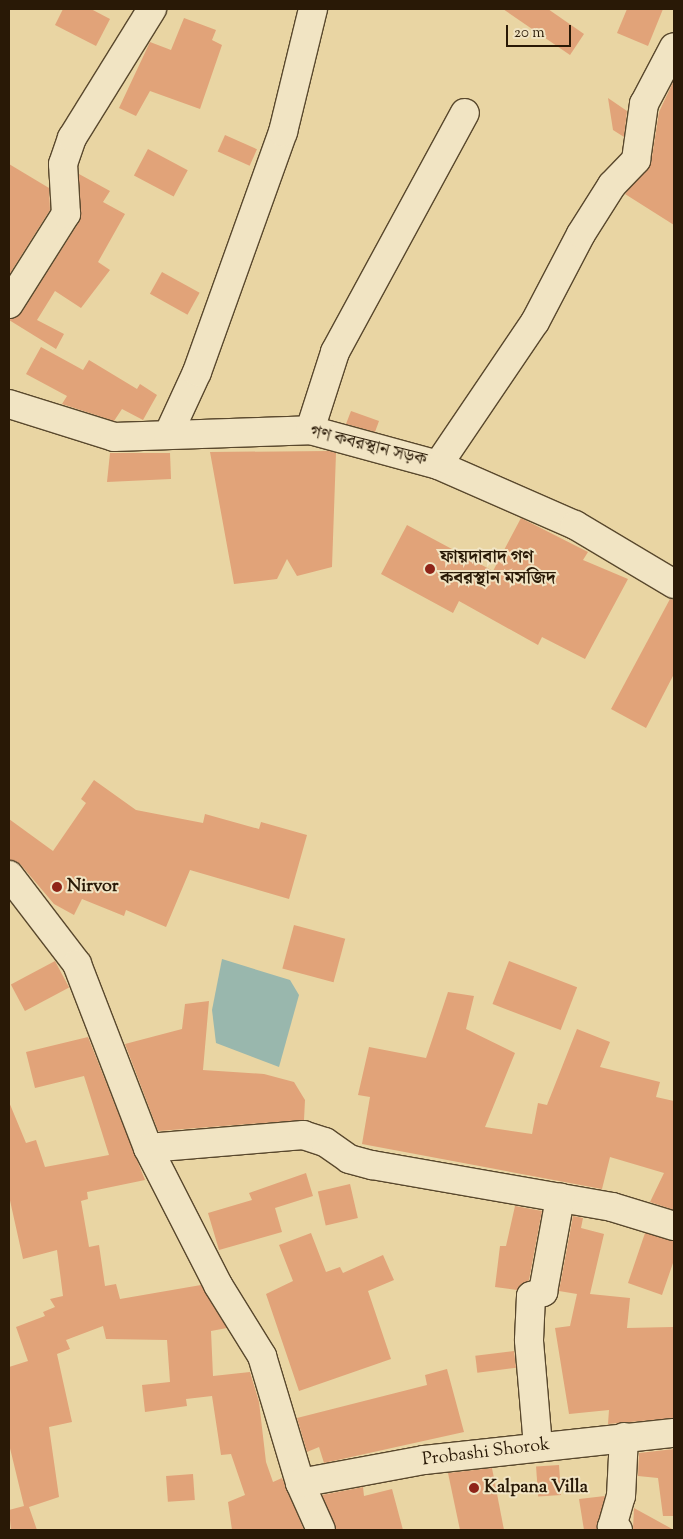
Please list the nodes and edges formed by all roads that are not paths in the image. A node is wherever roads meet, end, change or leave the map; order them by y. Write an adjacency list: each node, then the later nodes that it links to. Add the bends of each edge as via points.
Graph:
1 (152, 9): 5 (street, via 72,138 63,164 66,214)
2 (313, 9): 8 (street, via 283,132 197,372)
3 (674, 47): 9 (street, via 644,104 636,160 612,185 581,234 535,322)
4 (465, 113): 7 (street, via 335,352)
5 (9, 304)
6 (9, 404): 8 (street, গণ কবরস্থান সড়ক, via 114,437)
7 (310, 430): 8 (street, গণ কবরস্থান সড়ক); 9 (street, গণ কবরস্থান সড়ক)
8 (168, 434)
9 (438, 465): 10 (street, গণ কবরস্থান সড়ক, via 575,525)
10 (674, 584)
11 (9, 874): 12 (street, via 77,964)
12 (148, 1148): 13 (street, via 303,1135 325,1142 349,1159 372,1166); 18 (street, via 218,1285 262,1356)
13 (560, 1198): 14 (street); 17 (street, via 544,1292 531,1296 528,1340)
14 (674, 1226)
15 (674, 1433): 16 (street, Probashi Shorok)
16 (624, 1438): 17 (street, Probashi Shorok); 20 (street, via 622,1496 612,1527)
17 (538, 1446): 18 (street, Probashi Shorok, via 424,1460)
18 (300, 1483): 19 (street)
19 (321, 1530)
20 (618, 1530)

